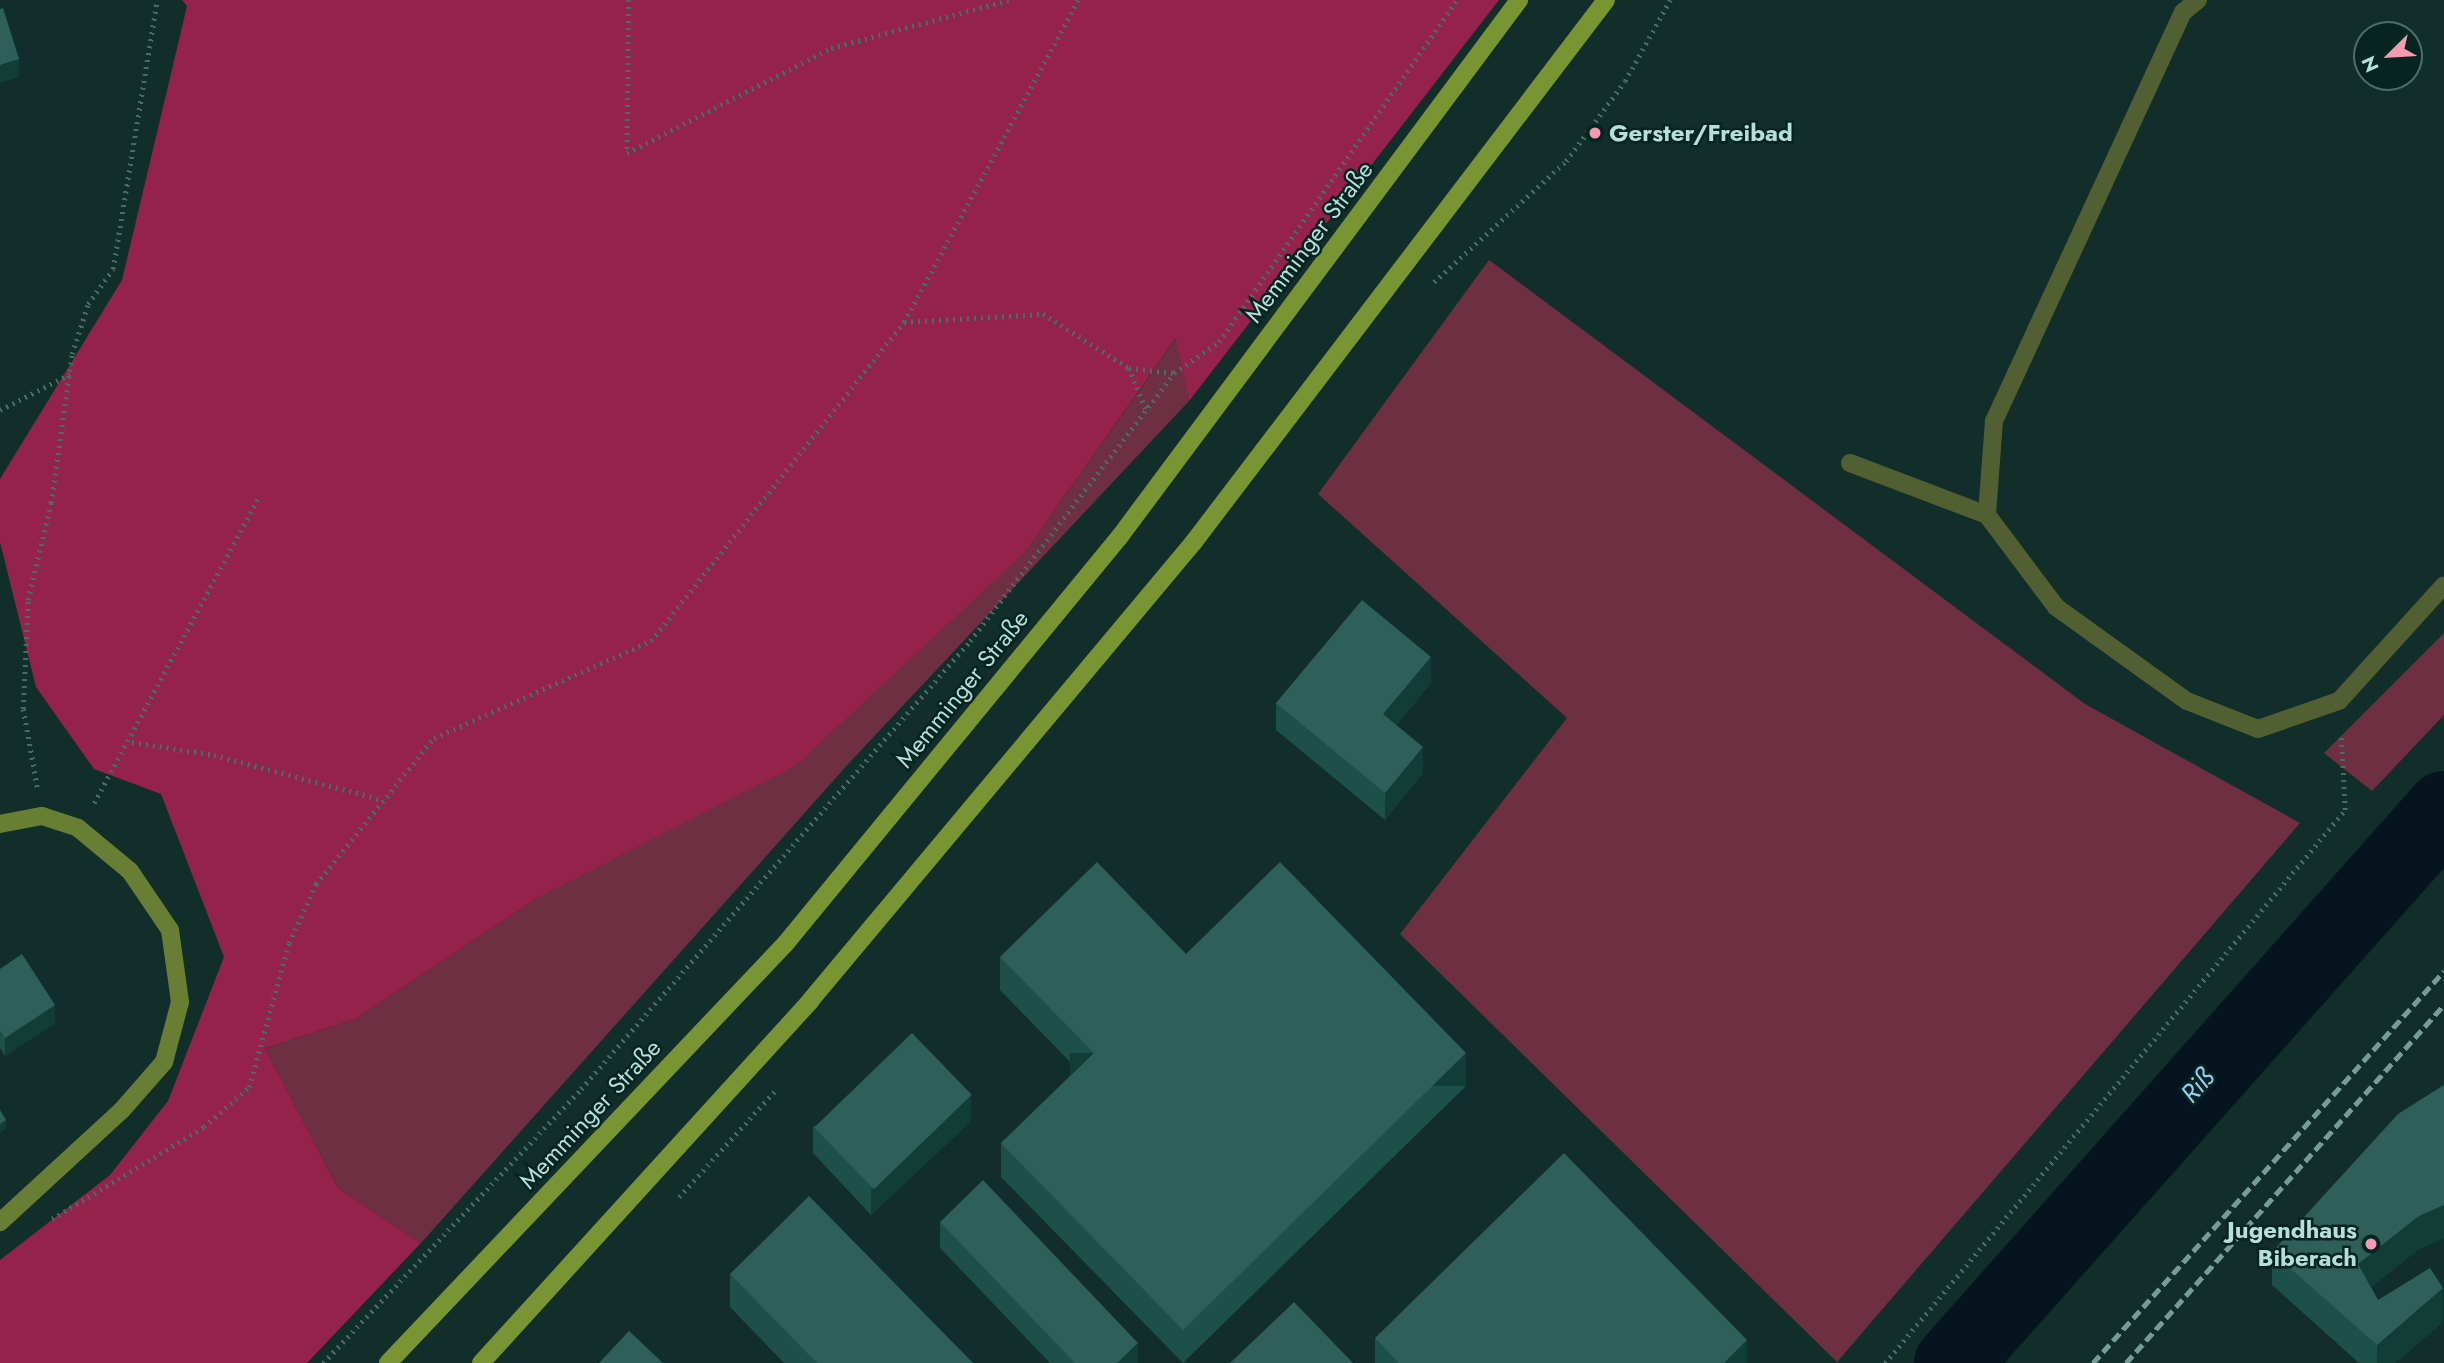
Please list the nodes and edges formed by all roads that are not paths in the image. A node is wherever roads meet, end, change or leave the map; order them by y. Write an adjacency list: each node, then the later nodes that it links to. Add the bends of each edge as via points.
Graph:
1 (1519, 0): 10 (main road, Memminger Straße, via 1121,535 786,943)
2 (1606, 0): 11 (main road, via 1193,543 810,1002)
3 (2198, 0): 4 (lane)
4 (2182, 6): 6 (lane, via 1994,421)
5 (1850, 463): 6 (lane)
6 (1987, 515): 7 (lane, via 2056,607 2187,701 2258,729 2339,701)
7 (2444, 585)
8 (0, 824): 9 (main road, via 42,816 78,828 130,871 170,930 180,1002 164,1062 122,1110)
9 (0, 1222)
10 (388, 1363)
11 (481, 1363)

